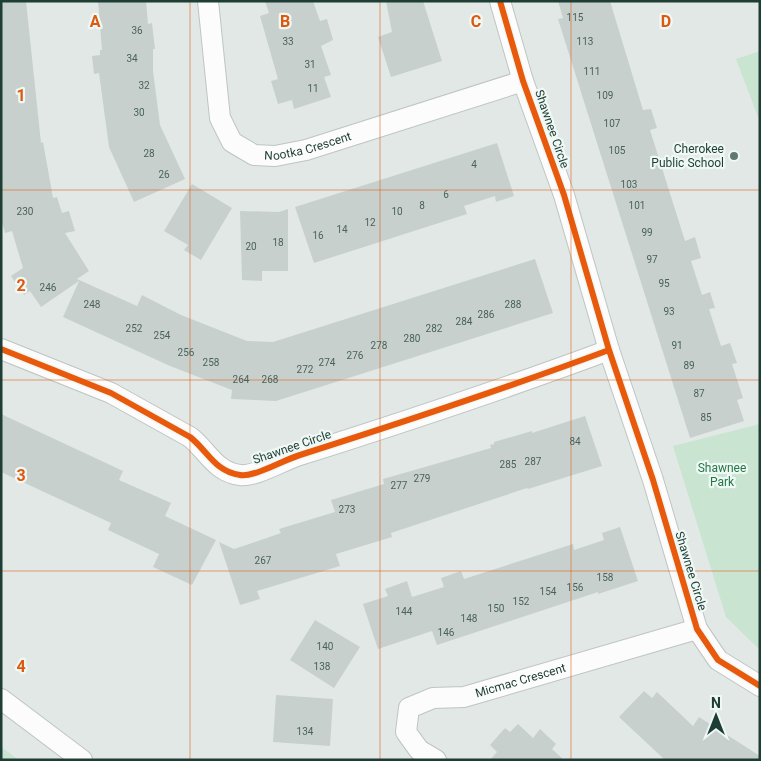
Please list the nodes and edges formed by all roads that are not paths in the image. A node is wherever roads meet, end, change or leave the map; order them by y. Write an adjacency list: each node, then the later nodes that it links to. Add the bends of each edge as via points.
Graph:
1 (208, 1): 3 (street, Nootka Crescent, via 220,118 232,142 254,155 275,156 306,150)
2 (500, 1): 3 (street, Shawnee Circle)
3 (523, 80): 5 (street, Shawnee Circle, via 564,195)
4 (1, 349): 5 (street, Shawnee Circle, via 110,393 190,437 217,466 241,475 439,412)
5 (609, 350): 6 (street, Shawnee Circle, via 653,480)
6 (697, 629): 7 (street, Shawnee Circle, via 718,660); 10 (street, Micmac Crescent, via 464,697 433,698 409,708 406,732 419,750)
7 (760, 686)
8 (1, 699): 9 (street)
9 (82, 760)
10 (436, 760)

